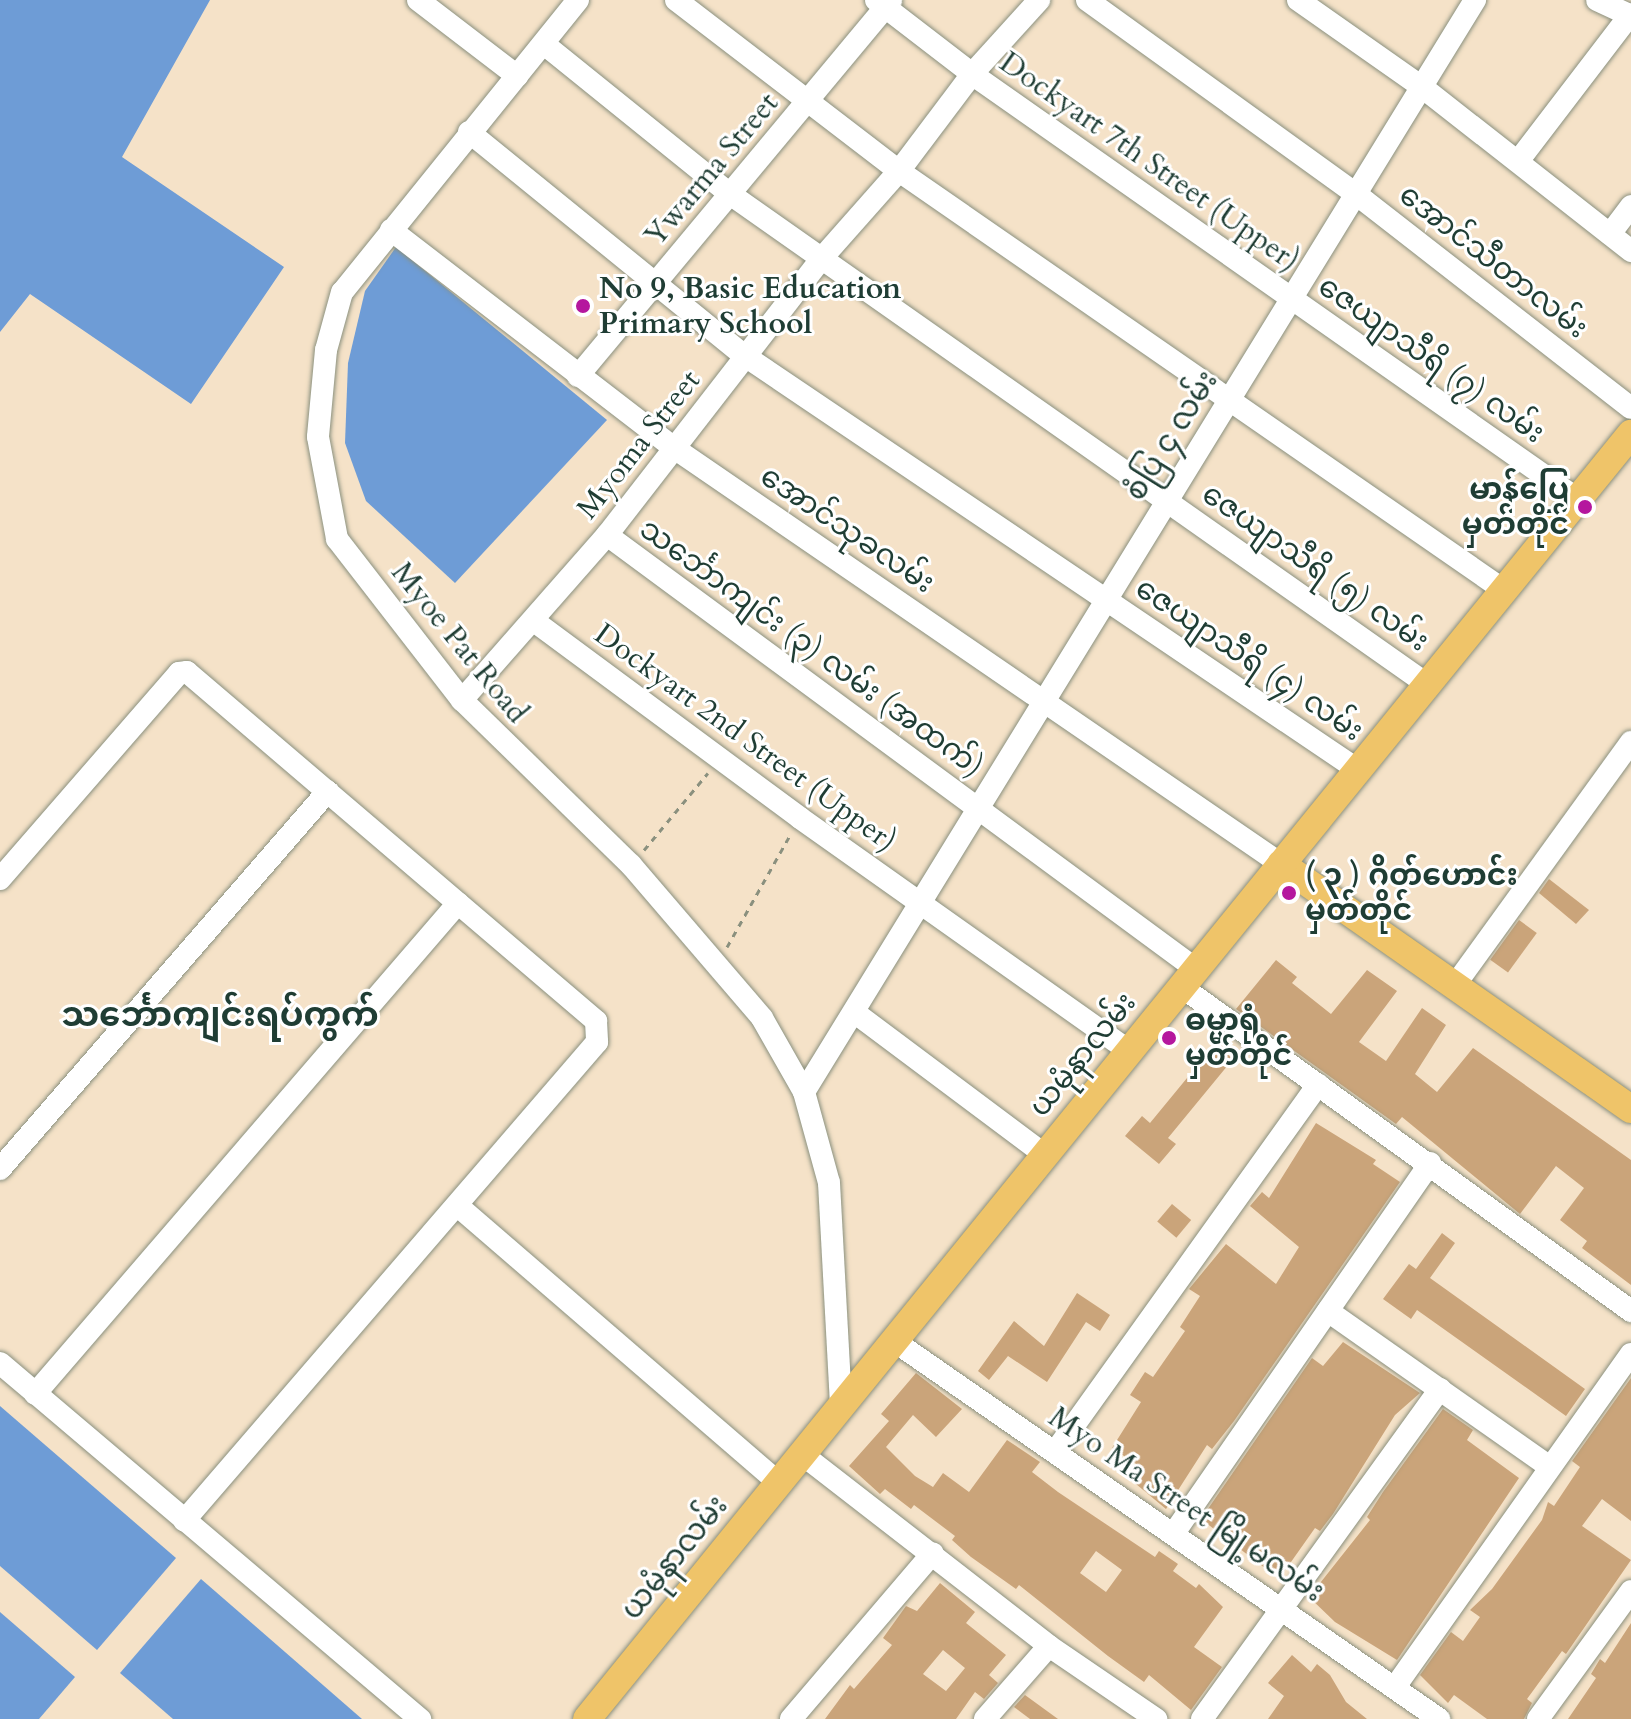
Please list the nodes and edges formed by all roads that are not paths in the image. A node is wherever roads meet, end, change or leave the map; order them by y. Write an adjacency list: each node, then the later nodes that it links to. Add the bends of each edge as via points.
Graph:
1 (418, 0): 13 (street)
2 (578, 0): 11 (street, Myoe Pat Road)
3 (676, 0): 15 (street)
4 (1039, 0): 12 (street, Myoma Street)
5 (1087, 0): 20 (street, အောင်သီတာလမ်း)
6 (1298, 0): 14 (street)
7 (1475, 0): 14 (street, စံပြ ၄ လမ်း)
8 (1597, 0): 10 (street)
9 (884, 2): 12 (street, Dockyart 7th Street (Upper)); 15 (street, Ywarma Street)
10 (1631, 15): 17 (street)
11 (544, 44): 13 (street, Myoe Pat Road); 19 (street, ဇေယျာသီရိ (၅) လမ်း)
12 (972, 74): 18 (street, Myoma Street); 27 (street, Dockyart 7th Street (Upper))
13 (517, 76): 16 (street, Myoe Pat Road)
14 (1422, 87): 17 (street); 20 (street, စံပြ ၄ လမ်း)
15 (807, 102): 18 (street); 19 (street, Ywarma Street)
16 (469, 132): 22 (street, Myoe Pat Road); 26 (street, ဇေယျာသီရိ (၄) လမ်း)
17 (1519, 160): 23 (street)
18 (899, 171): 25 (street, Myoma Street); 30 (street)
19 (730, 194): 25 (street, ဇေယျာသီရိ (၅) လမ်း); 26 (street, Ywarma Street)
20 (1356, 194): 27 (street, စံပြ ၄ လမ်း); 31 (street, အောင်သီတာလမ်း)
21 (1631, 206): 23 (street)
22 (391, 230): 29 (street, အောင်သုခလမ်း); 41 (street, Myoe Pat Road, via 342,292 326,350 318,437 337,539)
23 (1610, 234): 24 (street)
24 (1631, 251)
25 (822, 258): 28 (street, Myoma Street); 35 (street, ဇေယျာသီရိ (၅) လမ်း)
26 (656, 285): 28 (street, ဇေယျာသီရိ (၄) လမ်း); 29 (street, Ywarma Street)
27 (1292, 299): 30 (street, စံပြ ၄ လမ်း); 34 (street, ဇေယျာသီရိ (၇) လမ်း)
28 (745, 356): 33 (street, Myoma Street); 38 (street, ဇေယျာသီရိ (၄) လမ်း)
29 (578, 376): 33 (street, အောင်သုခလမ်း)
30 (1230, 399): 35 (street, စံပြ ၄ လမ်း); 37 (street)
31 (1631, 408)
32 (1631, 434): 34 (main road, ယမုံနာလမ်း)
33 (677, 450): 36 (street, Myoma Street); 42 (street, အောင်သုခလမ်း)
34 (1576, 498): 37 (main road, ယမုံနာလမ်း)
35 (1167, 501): 38 (street, စံပြ ၄ လမ်း); 40 (street, ဇေယျာသီရိ (၅) လမ်း)
36 (607, 535): 39 (street, Myoma Street); 46 (street, သင်္ဘောကျင်း (၃) လမ်း (အထက်))
37 (1505, 591): 40 (main road, ယမုံနာလမ်း)
38 (1106, 600): 42 (street, စံပြ ၄ လမ်း); 44 (street, ဇေယျာသီရိ (၄) လမ်း)
39 (534, 621): 41 (street, Myoma Street); 50 (street, Dockyart 2nd Street (Upper))
40 (1428, 685): 44 (main road, ယမုံနာလမ်း)
41 (462, 700): 56 (street, Myoe Pat Road, via 631,865 762,1018)
42 (1044, 701): 46 (street, စံပြ ၄ လမ်း); 47 (street, အောင်သုခလမ်း)
43 (1631, 742): 52 (street)
44 (1358, 770): 47 (main road, ယမုံနာလမ်း)
45 (328, 791): 48 (street, via 183,671); 49 (street); 60 (street)
46 (978, 809): 50 (street, စံပြ ၄ လမ်း); 51 (street, သင်္ဘောကျင်း (၃) လမ်း (အထက်))
47 (1281, 864): 51 (main road, ယမုံနာလမ်း); 52 (main road)
48 (0, 879)
49 (458, 903): 61 (street, via 596,1021 599,1034); 68 (street)
50 (920, 903): 53 (street, စံပြ ၄ လမ်း); 54 (street, Dockyart 2nd Street (Upper))
51 (1190, 979): 54 (main road, ယမုံနာလမ်း); 55 (street, သင်္ဘောကျင်း (၃) လမ်း (အထက်))
52 (1455, 985): 57 (main road)
53 (854, 1012): 56 (street, စံပြ ၄ လမ်း); 58 (street)
54 (1128, 1050): 58 (main road, ယမုံနာလမ်း)
55 (1318, 1085): 59 (street, သင်္ဘောကျင်း (၃) လမ်း (အထက်)); 70 (street)
56 (804, 1092): 69 (street, Myoe Pat Road, via 829,1183)
57 (1631, 1109)
58 (1045, 1155): 64 (main road, ယမုံနာလမ်း)
59 (1430, 1163): 62 (street); 63 (street, သင်္ဘောကျင်း (၃) လမ်း (အထက်))
60 (0, 1169)
61 (458, 1206): 73 (street); 74 (street)
62 (1328, 1311): 67 (street); 75 (street)
63 (1631, 1311)
64 (897, 1343): 69 (main road, ယမုံနာလမ်း); 70 (street, Myo Ma Street မြို့မလမ်း)
65 (1631, 1354): 72 (street)
66 (0, 1363): 68 (street)
67 (1440, 1389): 72 (street); 78 (street)
68 (35, 1394): 74 (street)
69 (841, 1407): 71 (main road, ယမုံနာလမ်း)
70 (1055, 1452): 75 (street, Myo Ma Street မြို့မလမ်း)
71 (803, 1455): 73 (main road, ယမုံနာလမ်း); 76 (street)
72 (1550, 1467): 80 (street)
73 (780, 1484): 82 (main road, ယမုံနာလမ်း)
74 (184, 1521): 81 (street)
75 (1174, 1533): 78 (street, Myo Ma Street မြို့မလမ်း)
76 (933, 1553): 79 (street); 83 (street)
77 (1631, 1591): 88 (street)
78 (1283, 1607): 80 (street, Myo Ma Street မြို့မလမ်း); 86 (street)
79 (1049, 1646): 84 (street); 85 (street)
80 (1395, 1687): 87 (street, Myo Ma Street မြို့မလမ်း)
81 (420, 1719)
82 (587, 1719)
83 (791, 1719)
84 (985, 1719)
85 (1156, 1719)
86 (1202, 1719)
87 (1439, 1719)
88 (1538, 1719)

